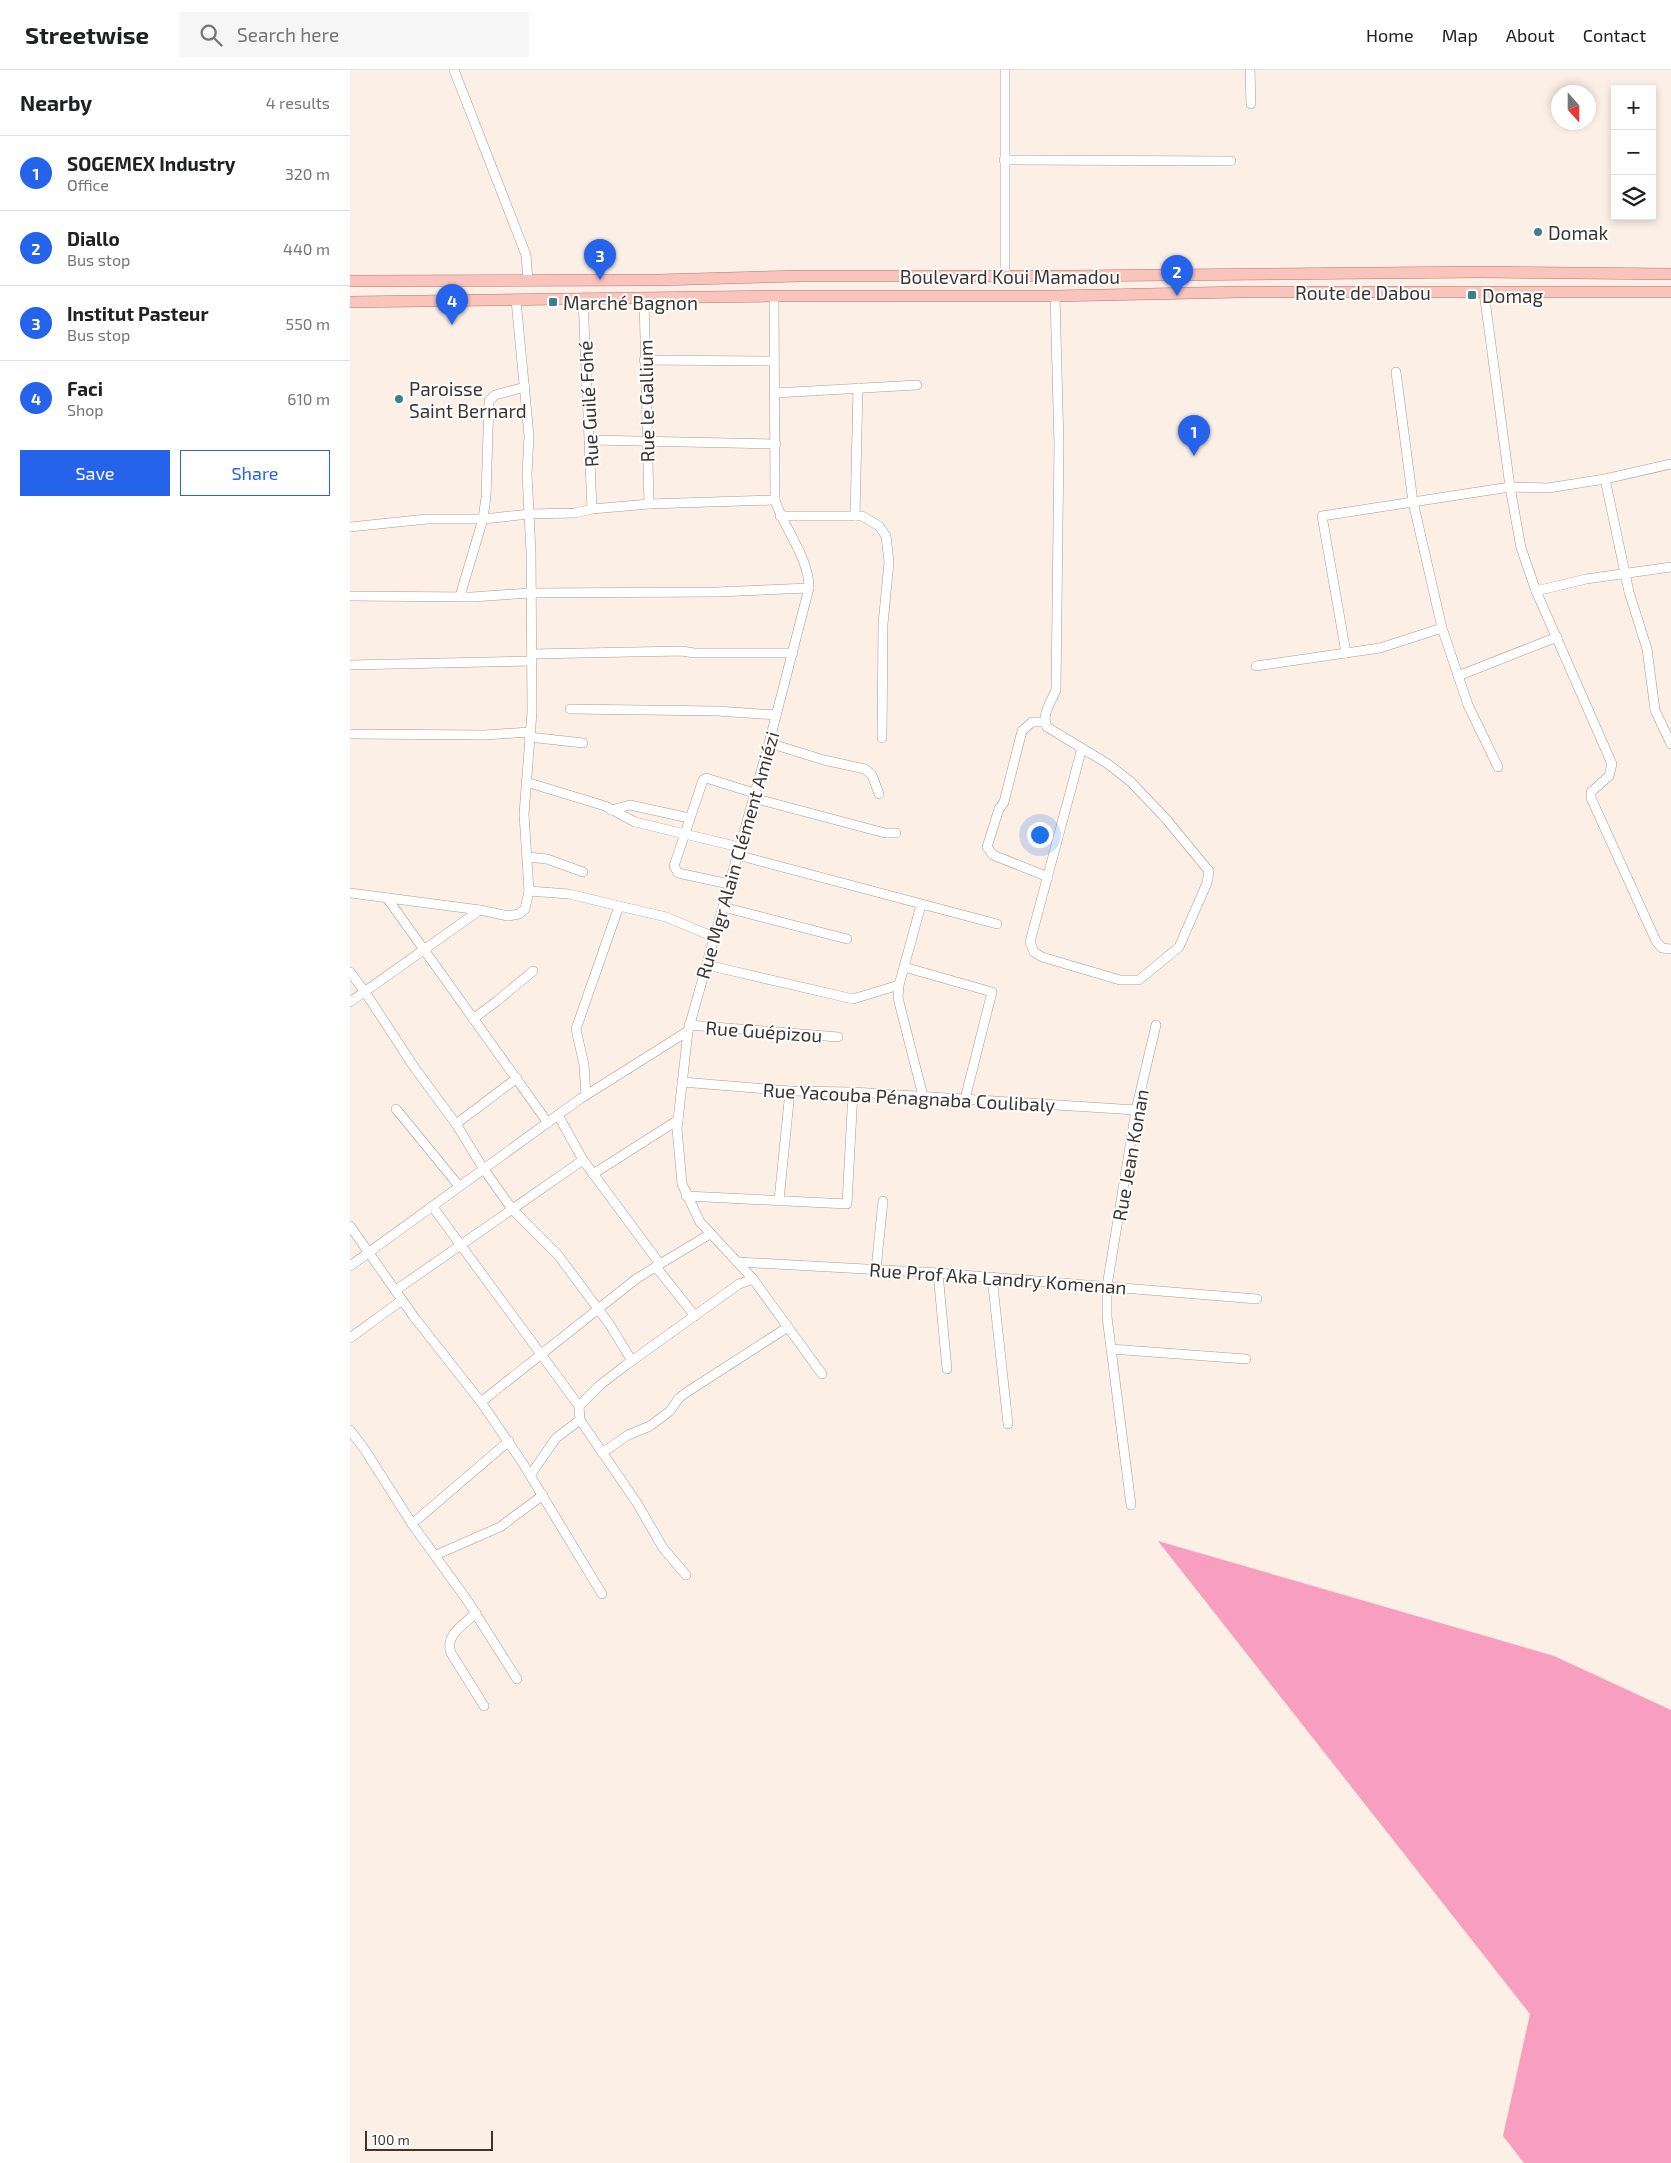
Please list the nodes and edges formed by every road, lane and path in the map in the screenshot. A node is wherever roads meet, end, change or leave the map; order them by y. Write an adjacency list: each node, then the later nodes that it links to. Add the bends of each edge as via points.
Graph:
1 (454, 70): 9 (street, via 526,255)
2 (1005, 70): 5 (street)
3 (1250, 70): 4 (street)
4 (1251, 104)
5 (1004, 160): 6 (street); 8 (street)
6 (1231, 161)
7 (1671, 274): 8 (main road, Boulevard Koui Mamadou, via 1481,272)
8 (1005, 277): 9 (main road, Boulevard Koui Mamadou)
9 (528, 280): 10 (main road, Boulevard Koui Mamadou)
10 (350, 281)
11 (1484, 292): 12 (main road, Route de Dabou); 14 (main road, Route de Dabou); 31 (street)
12 (1671, 292)
13 (774, 296): 14 (main road, Boulevard Koui Mamadou); 15 (main road, Boulevard Koui Mamadou); 20 (street, Rue Mgr Alain Clément Amiézi)
14 (1055, 296): 58 (street, via 1059,445 1056,690)
15 (644, 298): 16 (main road, Boulevard Koui Mamadou); 19 (street, Rue le Gallium)
16 (583, 299): 17 (main road, Boulevard Koui Mamadou); 26 (street, Rue Guilé Fohé)
17 (516, 300): 18 (main road, Boulevard Koui Mamadou); 23 (street)
18 (350, 302)
19 (644, 360): 20 (street); 27 (street, Rue le Gallium)
20 (774, 361): 25 (street, Rue Mgr Alain Clément Amiézi)
21 (1396, 372): 33 (street)
22 (917, 385): 24 (street)
23 (525, 387): 36 (street, via 530,436 527,474); 39 (street, via 496,395 489,401)
24 (858, 388): 25 (street); 38 (street)
25 (775, 393): 28 (street, Rue Mgr Alain Clément Amiézi)
26 (590, 440): 27 (street); 35 (street, Rue Guilé Fohé)
27 (647, 442): 28 (street); 34 (street, Rue le Gallium)
28 (776, 444): 32 (street, Rue Mgr Alain Clément Amiézi)
29 (1671, 464): 30 (street)
30 (1605, 479): 31 (street, via 1548,488); 42 (street)
31 (1510, 487): 33 (street); 44 (street, via 1521,548)
32 (775, 500): 34 (street); 37 (street, Rue Mgr Alain Clément Amiézi)
33 (1412, 502): 48 (street); 51 (street, via 1322,516)
34 (649, 504): 35 (street)
35 (592, 509): 36 (street, via 575,513)
36 (530, 514): 39 (street); 45 (street)
37 (780, 516): 38 (street); 43 (street, Rue Mgr Alain Clément Amiézi, via 809,573)
38 (856, 516): 61 (street, via 871,520 886,536 889,562 883,624)
39 (483, 519): 40 (street, via 427,519); 47 (street)
40 (350, 527)
41 (1671, 567): 42 (street)
42 (1627, 573): 44 (street); 64 (street, via 1629,592 1647,648 1655,710)
43 (809, 588): 45 (street); 50 (street, Rue Mgr Alain Clément Amiézi)
44 (1536, 591): 49 (street)
45 (530, 593): 47 (street); 52 (street)
46 (350, 596): 47 (street)
47 (460, 596)
48 (1442, 628): 51 (street, via 1380,648); 55 (street)
49 (1557, 637): 55 (street); 89 (street, via 1612,764 1610,776 1591,792 1593,805 1656,942 1662,948)
50 (793, 653): 52 (street, via 682,651); 57 (street, Rue Mgr Alain Clément Amiézi)
51 (1346, 653): 54 (street)
52 (532, 657): 53 (street); 60 (street)
53 (350, 665)
54 (1256, 666)
55 (1458, 676): 66 (street, via 1468,705)
56 (570, 709): 57 (street)
57 (776, 715): 63 (street, Rue Mgr Alain Clément Amiézi)
58 (1044, 722): 65 (street); 77 (street, via 1032,722 1022,731 1004,802 987,847 993,855)
59 (350, 734): 60 (street)
60 (529, 734): 62 (street); 67 (street)
61 (882, 738)
62 (583, 743)
63 (769, 743): 68 (street, via 865,769 872,775); 69 (street, Rue Mgr Alain Clément Amiézi)
64 (1671, 744)
65 (1082, 748): 77 (street); 77 (street, via 1108,764 1149,800 1206,866 1208,877 1179,947 1140,980 1130,982 1034,952 1030,942)
66 (1498, 767)
67 (526, 782): 70 (street); 75 (street, via 524,814)
68 (878, 794)
69 (753, 796): 71 (street, via 706,778); 73 (street); 74 (street, Rue Mgr Alain Clément Amiézi)
70 (611, 810): 71 (street, via 630,805); 72 (street, via 635,822)
71 (689, 818): 72 (street)
72 (684, 834): 74 (street); 78 (street, via 675,870)
73 (896, 834)
74 (738, 851): 78 (street, Rue Mgr Alain Clément Amiézi); 82 (street)
75 (528, 857): 76 (street, via 547,859); 79 (street)
76 (583, 872)
77 (1048, 877)
78 (729, 884): 84 (street, Rue Mgr Alain Clément Amiézi)
79 (529, 891): 83 (street, via 569,894); 85 (street, via 525,909 519,914 508,916)
80 (350, 893): 81 (street)
81 (387, 898): 85 (street); 90 (street)
82 (921, 904): 86 (street); 92 (street)
83 (619, 906): 87 (street, via 666,916); 106 (street, via 576,1029)
84 (723, 907): 87 (street, Rue Mgr Alain Clément Amiézi); 88 (street)
85 (480, 910): 90 (street)
86 (997, 924)
87 (714, 937): 91 (street, Rue Mgr Alain Clément Amiézi)
88 (847, 939)
89 (1671, 949)
90 (424, 950): 96 (street); 98 (street)
91 (707, 965): 95 (street, via 853,998); 100 (street, Rue Mgr Alain Clément Amiézi)
92 (904, 967): 95 (street); 108 (street, via 992,992)
93 (533, 971): 98 (street)
94 (350, 972): 96 (street)
95 (899, 985): 107 (street, via 898,998)
96 (365, 992): 97 (street); 114 (street)
97 (350, 1002)
98 (473, 1018): 102 (street)
99 (1156, 1025): 110 (street, Rue Jean Konan)
100 (688, 1028): 101 (street, Rue Guépizou); 103 (street, Rue Mgr Alain Clément Amiézi); 106 (street)
101 (838, 1036)
102 (517, 1078): 113 (street); 114 (street)
103 (682, 1082): 104 (street, Rue Yacouba Pénagnaba Coulibaly); 112 (street, Rue Mgr Alain Clément Amiézi)
104 (790, 1091): 105 (street, Rue Yacouba Pénagnaba Coulibaly); 120 (street)
105 (853, 1092): 107 (street, Rue Yacouba Pénagnaba Coulibaly); 120 (street, via 847,1204)
106 (586, 1094): 111 (street)
107 (923, 1096): 108 (street, Rue Yacouba Pénagnaba Coulibaly)
108 (965, 1098): 110 (street, Rue Yacouba Pénagnaba Coulibaly)
109 (396, 1109): 118 (street)
110 (1136, 1110): 135 (street, Rue Jean Konan)
111 (558, 1116): 113 (street); 115 (street)
112 (678, 1120): 117 (street); 119 (street, Rue Mgr Alain Clément Amiézi, via 678,1160)
113 (548, 1123): 116 (street)
114 (456, 1124): 116 (street)
115 (583, 1160): 117 (street); 123 (street)
116 (483, 1168): 118 (street); 123 (street)
117 (593, 1174): 129 (street)
118 (459, 1186): 122 (street)
119 (686, 1196): 120 (street); 125 (street, Rue Mgr Alain Clément Amiézi)
120 (779, 1200)
121 (883, 1200): 131 (street)
122 (432, 1206): 126 (street); 127 (street)
123 (512, 1209): 126 (street); 139 (street, via 558,1255)
124 (350, 1226): 127 (street)
125 (710, 1234): 128 (street, Rue Mgr Alain Clément Amiézi); 129 (street)
126 (460, 1244): 136 (street); 144 (street)
127 (369, 1252): 130 (street); 136 (street)
128 (738, 1262): 131 (street, Rue Prof Aka Landry Komenan); 134 (street, Rue Mgr Alain Clément Amiézi)
129 (658, 1265): 139 (street); 140 (street)
130 (350, 1266)
131 (876, 1270): 132 (street, Rue Prof Aka Landry Komenan)
132 (938, 1273): 133 (street, Rue Prof Aka Landry Komenan); 147 (street)
133 (992, 1277): 135 (street, Rue Prof Aka Landry Komenan); 152 (street)
134 (753, 1279): 140 (street, via 739,1284); 141 (street, Rue Mgr Alain Clément Amiézi)
135 (1107, 1286): 137 (street, Rue Prof Aka Landry Komenan); 143 (street, Rue Jean Konan)
136 (396, 1290): 138 (street)
137 (1257, 1299)
138 (402, 1300): 142 (street); 149 (street)
139 (598, 1309): 144 (street); 146 (street)
140 (695, 1316): 146 (street)
141 (788, 1327): 148 (street, Rue Mgr Alain Clément Amiézi); 155 (street, via 687,1392 650,1426 628,1435)
142 (350, 1338)
143 (1111, 1349): 145 (street); 158 (street, Rue Jean Konan)
144 (540, 1355): 149 (street); 150 (street)
145 (1246, 1359)
146 (632, 1361): 150 (street)
147 (947, 1370)
148 (822, 1374)
149 (481, 1402): 154 (street)
150 (579, 1406): 151 (street)
151 (580, 1420): 155 (street); 156 (street, via 561,1433)
152 (1008, 1424)
153 (350, 1430): 159 (street)
154 (508, 1441): 156 (street); 159 (street)
155 (602, 1454): 161 (street, via 637,1502 663,1548)
156 (530, 1474): 157 (street)
157 (543, 1495): 160 (street, via 500,1527); 162 (street)
158 (1131, 1505)
159 (412, 1524): 160 (street)
160 (436, 1556): 163 (street)
161 (686, 1575)
162 (602, 1594)
163 (476, 1613): 164 (street); 165 (street, via 450,1638 448,1645)
164 (517, 1679)
165 (484, 1706)

